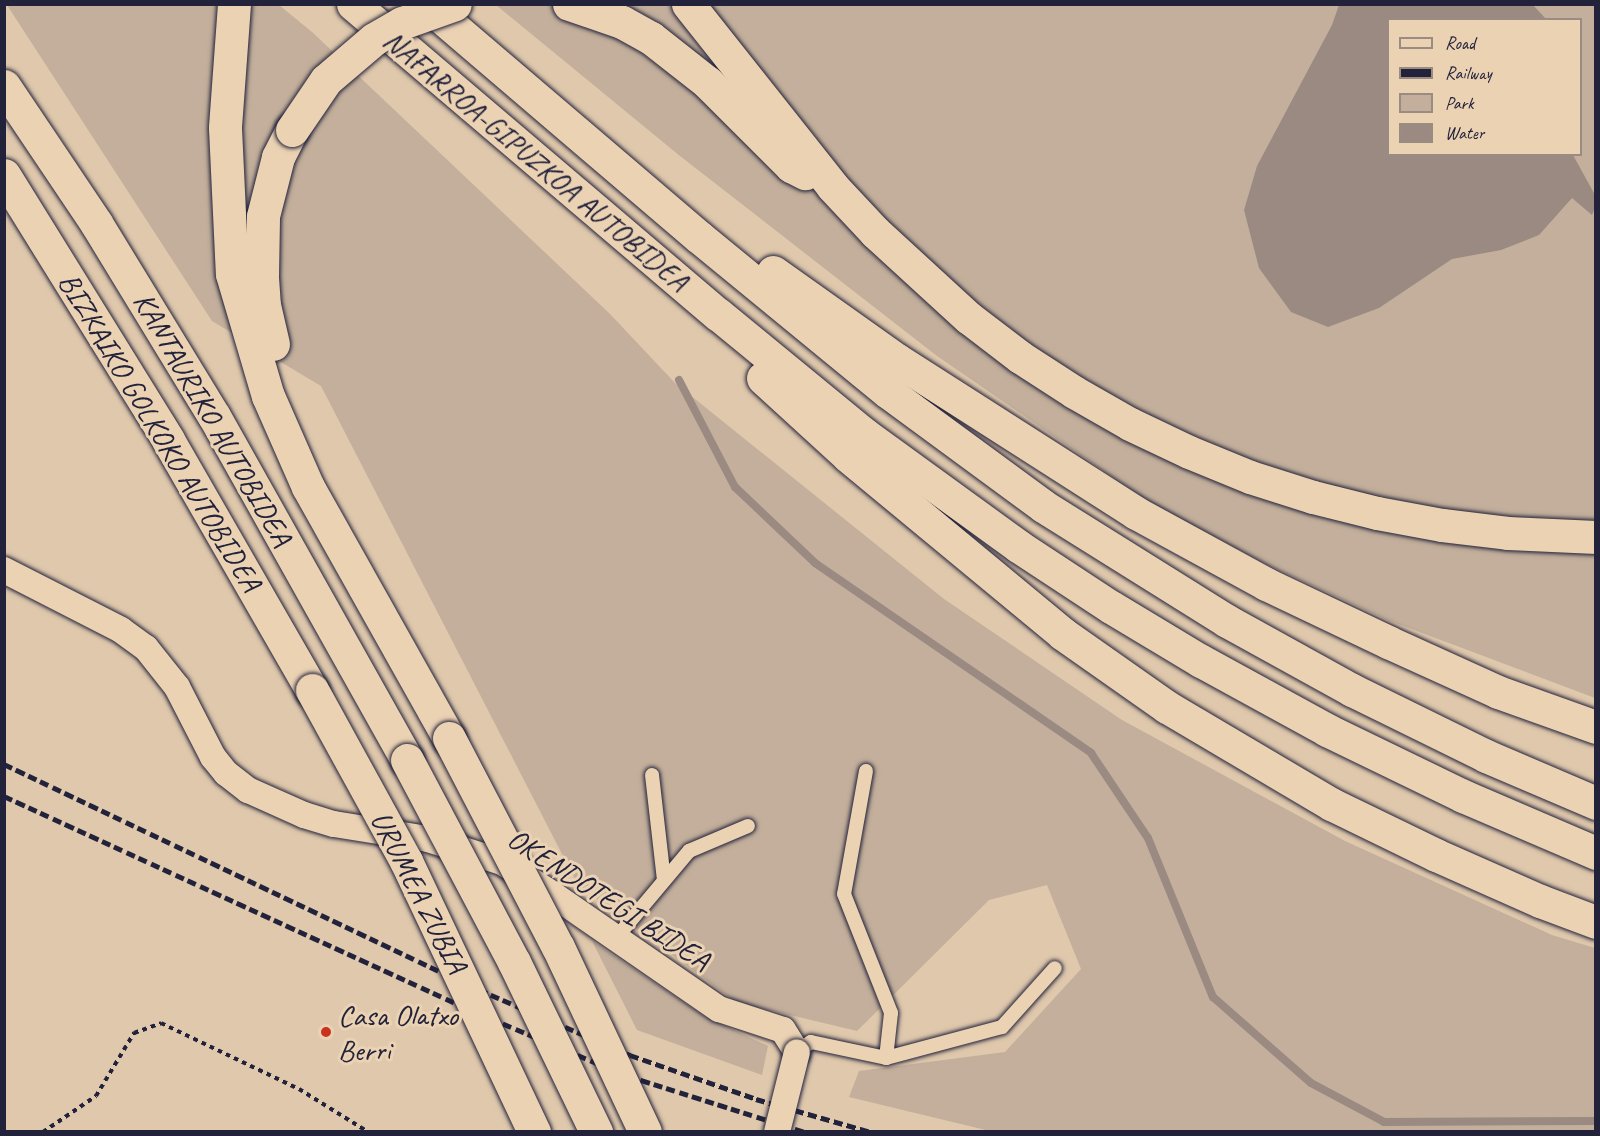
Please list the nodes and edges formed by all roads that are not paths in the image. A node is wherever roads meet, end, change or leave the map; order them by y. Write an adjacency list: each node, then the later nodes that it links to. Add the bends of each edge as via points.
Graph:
1 (353, 4): 11 (highway, NAFARROA-GIPUZKOA AUTOBIDEA)
2 (426, 4): 10 (highway, NAFARROA-GIPUZKOA AUTOBIDEA)
3 (455, 4): 14 (highway, bridge, via 412,19 374,39 326,80 278,158 263,216 262,276 270,336 294,418)
4 (569, 4): 9 (highway, via 622,22 651,38 707,82 790,166)
5 (688, 4): 9 (highway)
6 (234, 8): 14 (highway, via 225,128 232,274 268,396 308,487)
7 (4, 86): 17 (highway, KANTAURIKO AUTOBIDEA, via 96,223 214,416)
8 (4, 175): 15 (highway, BIZKAIKO GOLKOKO AUTOBIDEA, via 168,440)
9 (832, 186): 12 (highway, via 921,276 1020,357 1130,424 1189,452 1250,477 1377,513 1508,533)
10 (699, 237): 16 (highway, via 750,256 897,360 1136,513 1266,584 1388,642 1498,692); 20 (highway, NAFARROA-GIPUZKOA AUTOBIDEA, via 888,392 1043,506 1133,564 1352,690 1486,756)
11 (719, 315): 22 (highway, NAFARROA-GIPUZKOA AUTOBIDEA, via 864,434 1018,546 1111,607 1327,730 1463,796); 24 (highway, via 747,363 826,437 1063,634 1167,707 1331,804 1436,855)
12 (1596, 537)
13 (4, 570): 25 (street, OKENDOTEGI BIDEA, via 121,630 146,648 177,687 213,757 248,790 334,824 428,839 502,862)
14 (399, 647): 31 (highway, bridge, via 558,946)
15 (312, 690): 29 (highway, URUMEA ZUBIA, bridge, via 406,861)
16 (1596, 727)
17 (407, 760): 30 (highway, URUMEA ZUBIA, bridge, via 514,962)
18 (866, 771): 28 (lane, via 844,894 891,1013)
19 (652, 775): 23 (lane)
20 (1596, 803)
21 (748, 826): 23 (lane, via 689,851)
22 (1596, 853)
23 (664, 880): 25 (lane)
24 (1596, 922)
25 (616, 938): 27 (street, OKENDOTEGI BIDEA, via 719,1010 783,1030)
26 (1054, 968): 28 (lane, via 1002,1026)
27 (797, 1052): 28 (lane, via 811,1042); 32 (street, bridge)
28 (886, 1058)
29 (534, 1131)
30 (596, 1131)
31 (645, 1131)
32 (777, 1131)

